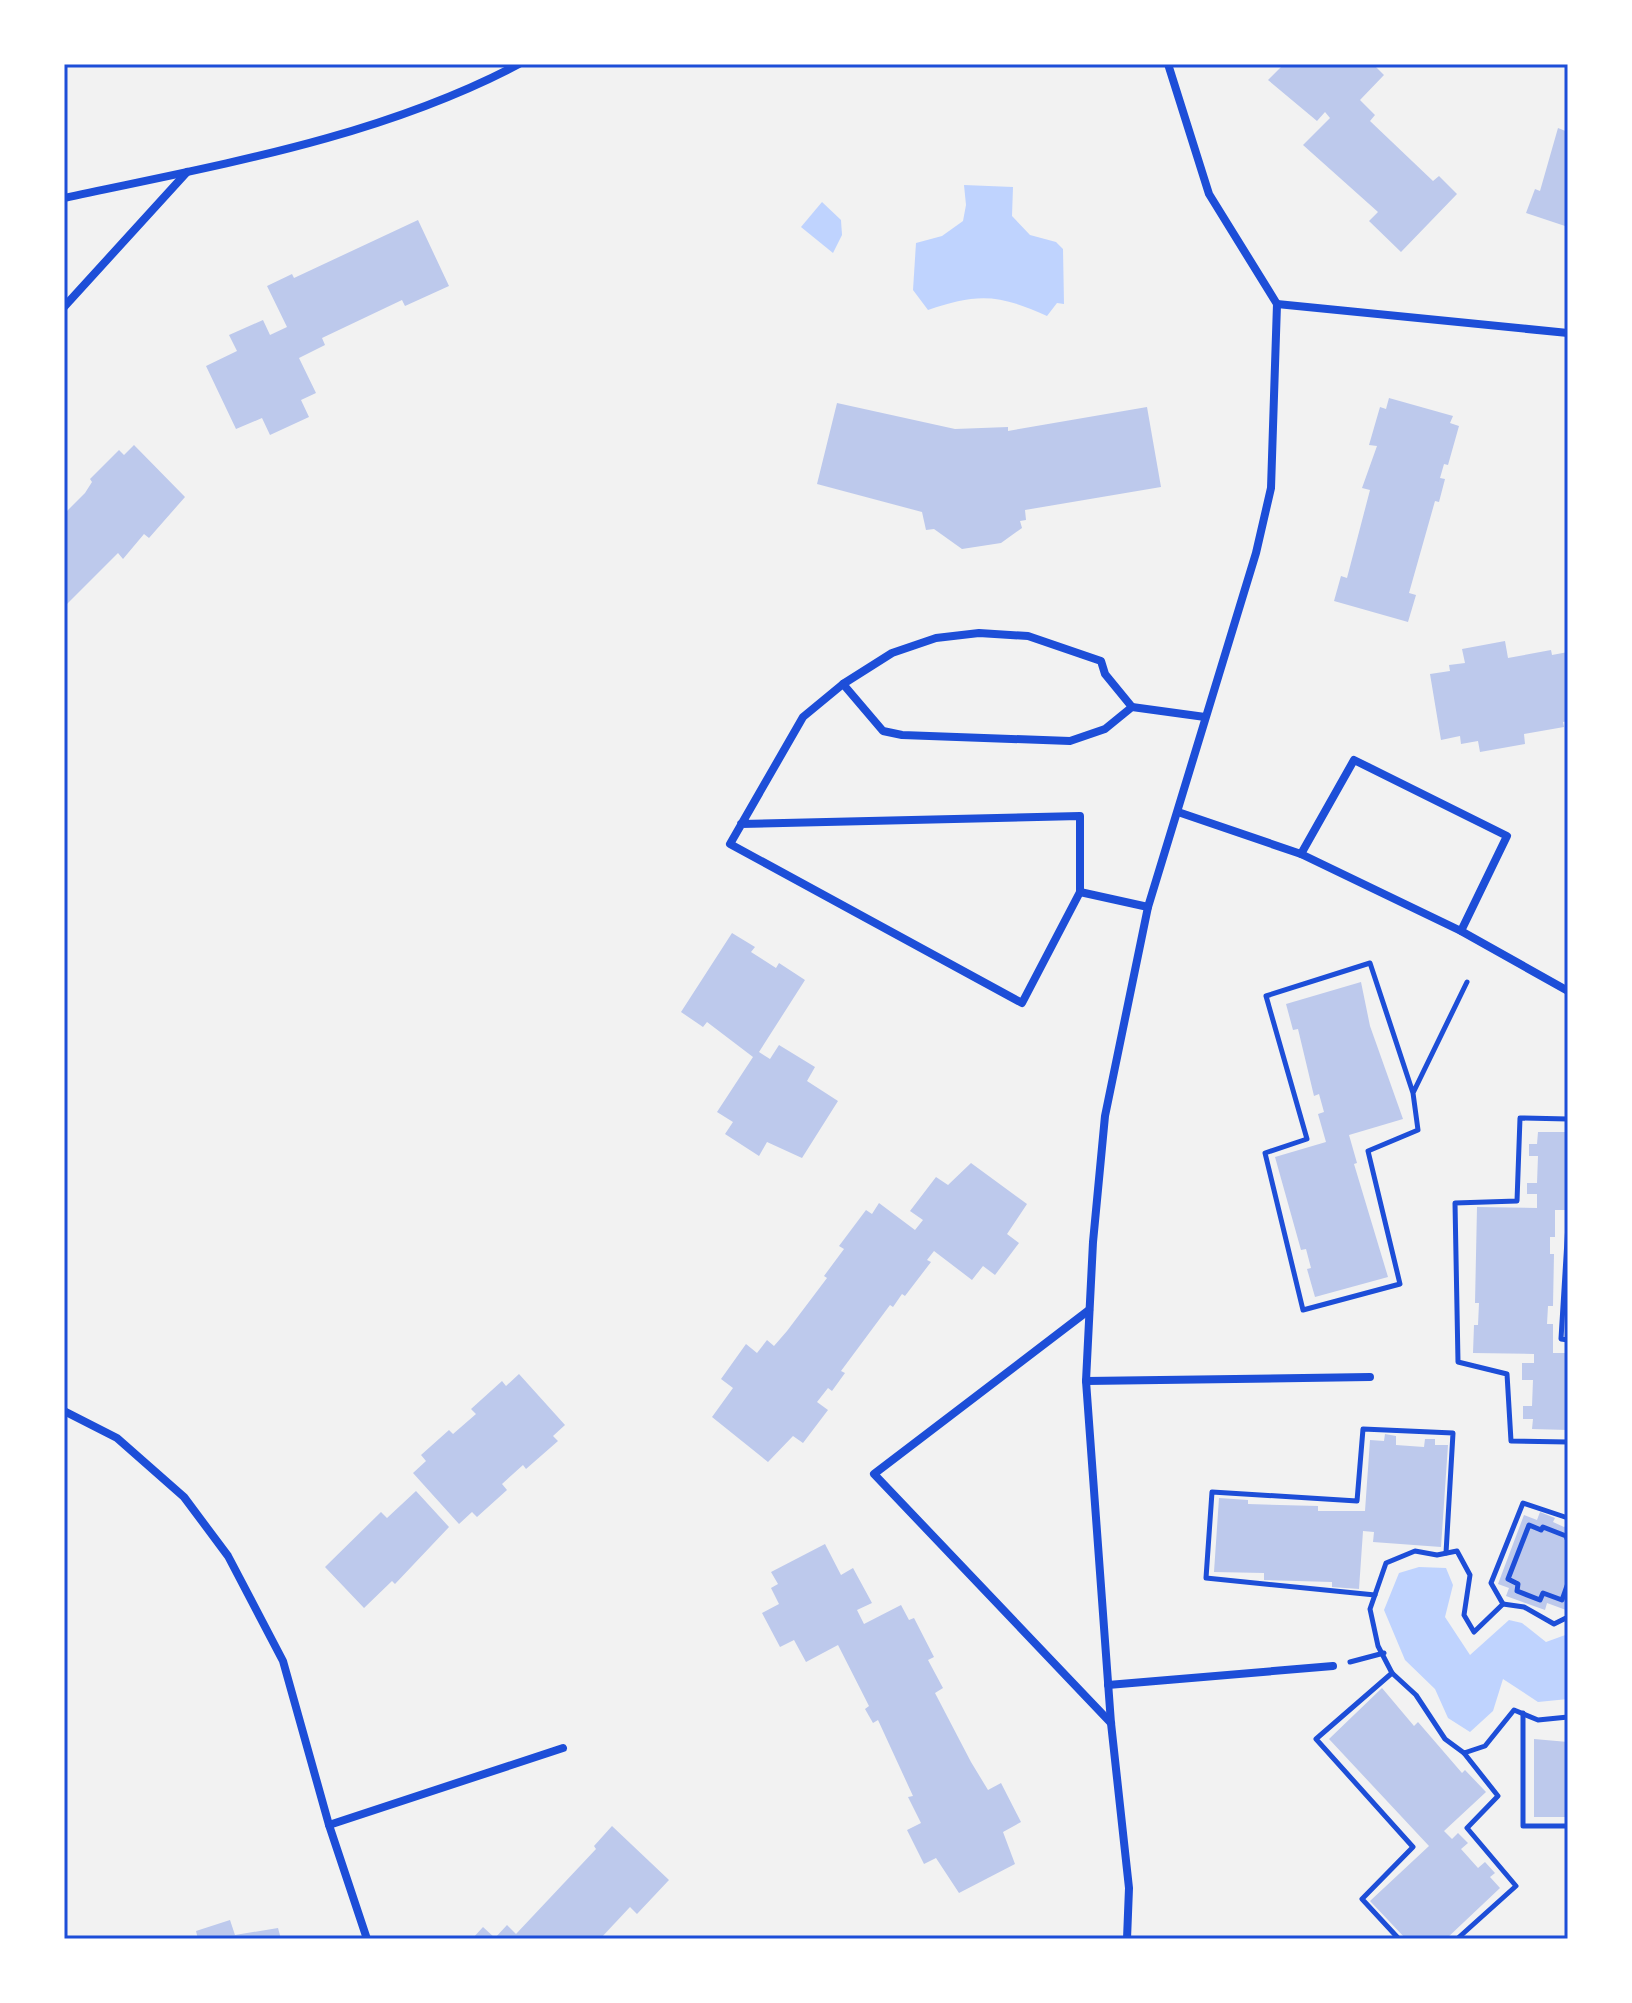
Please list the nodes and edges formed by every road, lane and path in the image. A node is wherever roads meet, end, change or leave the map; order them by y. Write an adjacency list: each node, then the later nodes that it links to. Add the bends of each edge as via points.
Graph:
1 (519, 64): 3 (street, via 465,93 357,129)
2 (1168, 64): 5 (street, via 1209,194)
3 (188, 171): 4 (street); 6 (street)
4 (64, 198)
5 (1277, 304): 7 (street); 10 (street, via 1271,488)
6 (64, 307)
7 (1568, 333)
8 (843, 684): 9 (street, via 883,731 902,735 1070,741 1105,729); 9 (street, via 892,653 936,638 979,633 1028,636 1101,661); 12 (street, via 803,717)
9 (1132, 707): 10 (street)
10 (1205, 717): 11 (street)
11 (1178, 812): 13 (street); 15 (street)
12 (741, 824): 14 (street, via 1080,816); 14 (street, via 730,844 1022,1003)
13 (1301, 854): 16 (street); 16 (street, via 1354,760 1507,836)
14 (1080, 892): 15 (street)
15 (1148, 907): 22 (street, via 1105,1116)
16 (1461, 931): 18 (street)
17 (1467, 982): 19 (path)
18 (1568, 991)
19 (1413, 1093): 19 (path, via 1370,963 1266,996 1307,1139 1265,1153 1303,1310 1400,1284 1368,1151 1418,1130)
20 (1568, 1119): 27 (path, via 1520,1118 1517,1201 1455,1203 1458,1362 1507,1374 1511,1441)
21 (1568, 1224): 23 (path, via 1561,1339)
22 (1089, 1310): 25 (street); 41 (street, via 874,1474)
23 (1568, 1340)
24 (1370, 1377): 25 (street)
25 (1086, 1381): 38 (street)
26 (64, 1411): 44 (street, via 117,1438 184,1497 228,1556 283,1661)
27 (1568, 1442)
28 (1568, 1518): 33 (path, via 1523,1503 1491,1583)
29 (1568, 1541): 31 (path, via 1529,1525 1508,1579 1518,1584 1517,1591 1540,1600 1543,1593 1562,1600)
30 (1446, 1553): 32 (path, via 1415,1551 1386,1563); 32 (path, via 1453,1433 1363,1429 1357,1501 1212,1492 1206,1578); 33 (path, via 1457,1551 1470,1575 1464,1615 1474,1632)
31 (1568, 1583)
32 (1375, 1595): 35 (path, via 1370,1609)
33 (1503, 1604): 34 (path, via 1524,1607 1554,1624)
34 (1568, 1617)
35 (1384, 1653): 36 (path); 37 (path)
36 (1333, 1666): 38 (street)
37 (1392, 1673): 43 (path, via 1416,1695 1445,1739); 48 (path, via 1316,1739 1413,1847 1362,1899)
38 (1108, 1685): 41 (street)
39 (1523, 1713): 40 (path, via 1538,1720); 43 (path, via 1514,1710 1485,1746); 45 (path, via 1523,1826)
40 (1568, 1717)
41 (1111, 1723): 47 (street, via 1129,1888)
42 (563, 1748): 44 (street)
43 (1464, 1753): 49 (path, via 1498,1796 1467,1828 1516,1886)
44 (329, 1825): 46 (street)
45 (1568, 1826)
46 (367, 1939)
47 (1127, 1939)
48 (1399, 1939)
49 (1457, 1939)

